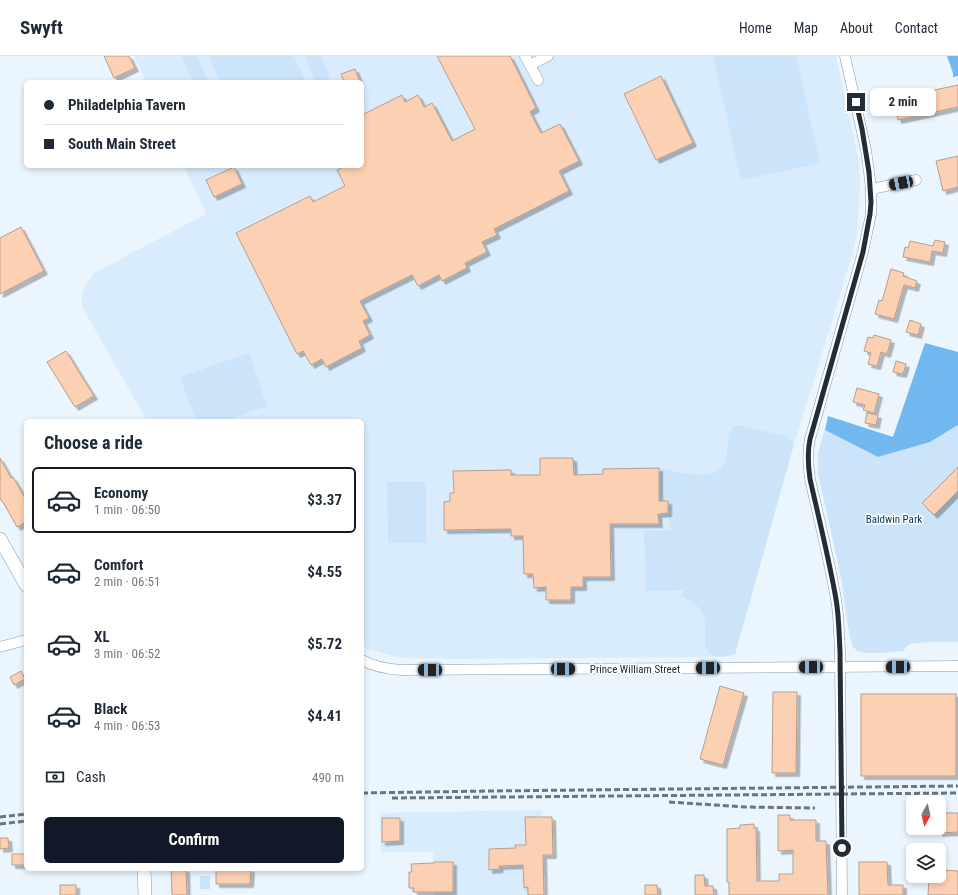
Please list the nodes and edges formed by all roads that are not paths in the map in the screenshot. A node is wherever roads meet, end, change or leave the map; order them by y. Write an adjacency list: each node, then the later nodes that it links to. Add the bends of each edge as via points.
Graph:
1 (548, 56): 3 (street)
2 (845, 56): 6 (street, via 862,129)
3 (528, 61): 4 (street)
4 (538, 80)
5 (916, 180): 6 (street)
6 (871, 189): 13 (street, via 870,214 863,252 807,455 836,600)
7 (0, 539): 8 (main road)
8 (24, 581)
9 (24, 641): 10 (street)
10 (0, 647)
11 (364, 661): 13 (street, Prince William Street, via 387,670)
12 (958, 666): 13 (street, Prince William Street)
13 (840, 667): 16 (street)
14 (144, 871): 15 (main road)
15 (145, 895)
16 (842, 895)

